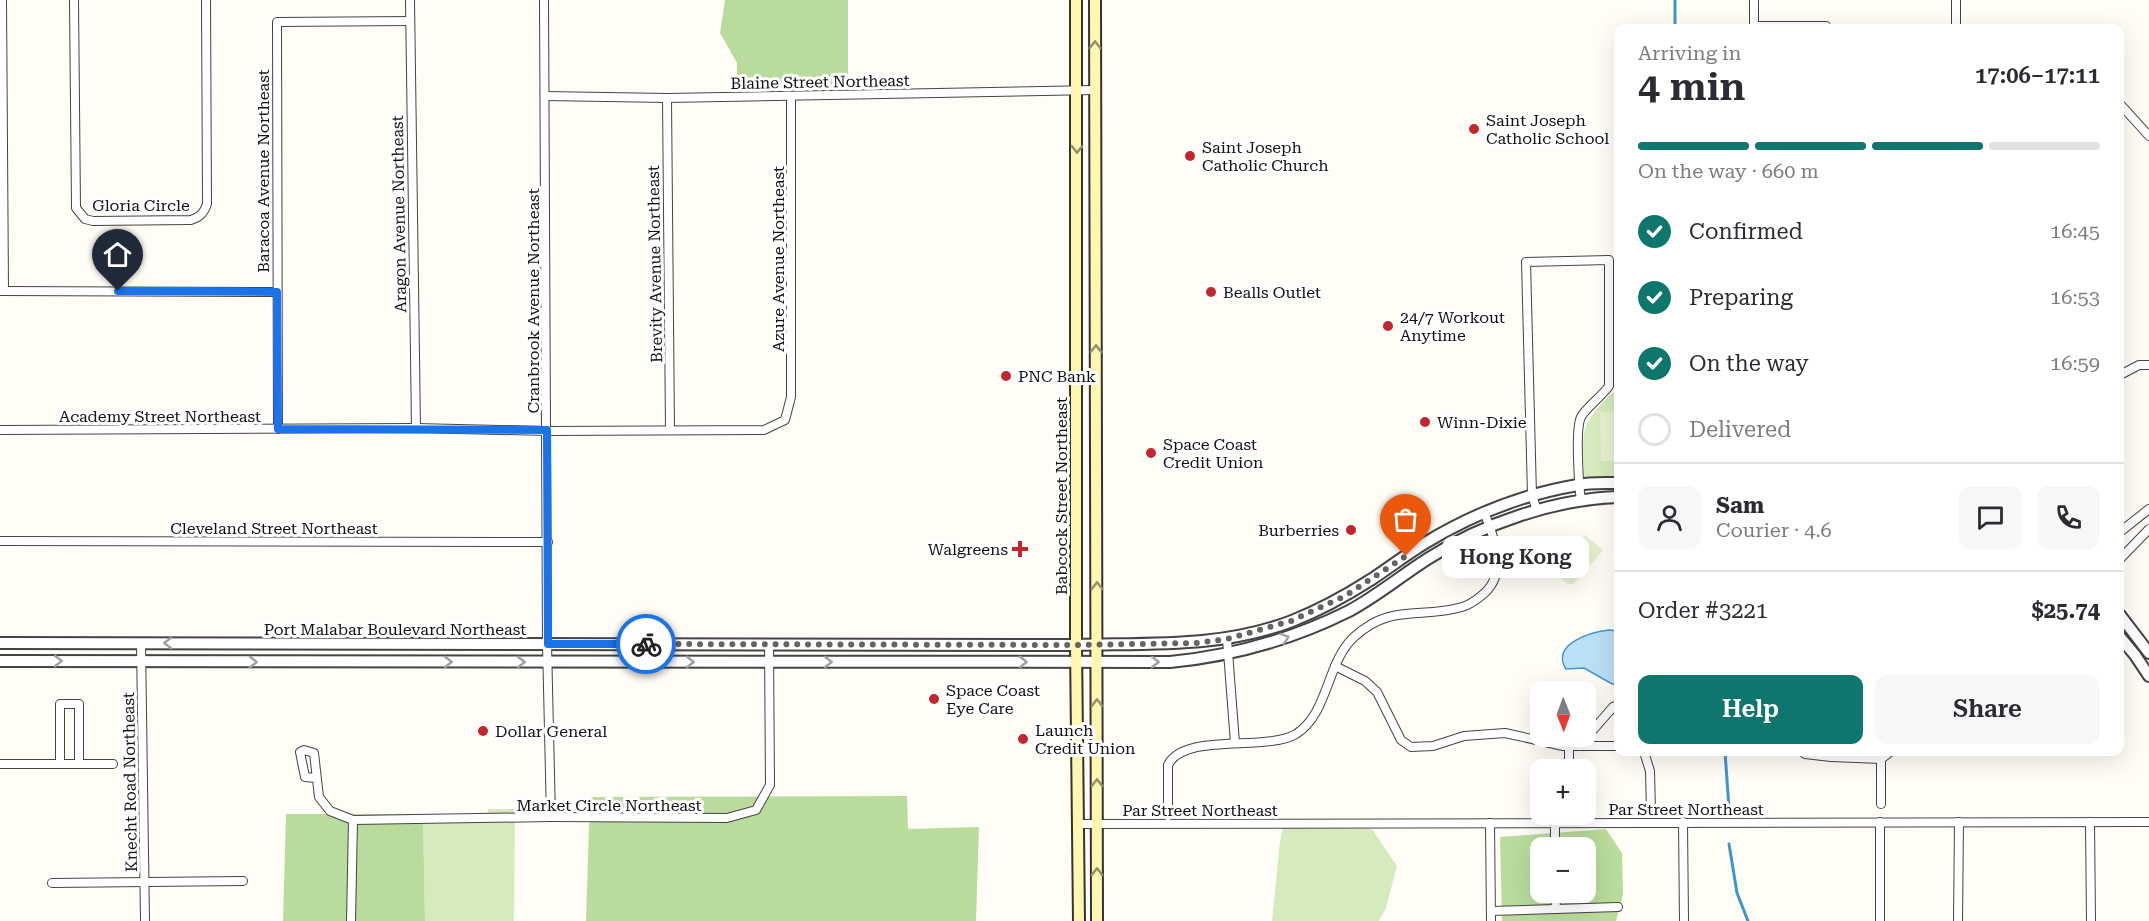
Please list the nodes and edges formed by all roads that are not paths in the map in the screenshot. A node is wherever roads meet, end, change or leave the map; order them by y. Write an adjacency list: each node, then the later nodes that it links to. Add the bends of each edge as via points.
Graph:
1 (2, 0): 20 (street)
2 (74, 0): 3 (street, Gloria Circle, via 76,208 85,219 93,221 191,220 204,211)
3 (206, 0)
4 (410, 0): 10 (street, Aragon Avenue Northeast)
5 (544, 0): 15 (street, Cranbrook Avenue Northeast)
6 (1076, 0): 13 (main road, Babcock Street Northeast)
7 (1095, 0): 14 (main road, one-way to 7)
8 (1754, 0): 11 (street)
9 (1956, 0): 12 (street)
10 (410, 21): 21 (street, Baracoa Avenue Northeast, via 277,22); 25 (street, Aragon Avenue Northeast)
11 (1754, 24)
12 (1956, 24)
13 (1077, 90): 14 (street, Blaine Street Northeast); 16 (street, Blaine Street Northeast); 53 (main road, Babcock Street Northeast, one-way to 53)
14 (1095, 90): 52 (main road, one-way to 14)
15 (545, 96): 17 (street, Blaine Street Northeast); 28 (street, Cranbrook Avenue Northeast)
16 (791, 96): 17 (street, Blaine Street Northeast); 24 (street, Azure Avenue Northeast, via 791,397)
17 (667, 98): 29 (street, Brevity Avenue Northeast)
18 (2124, 108): 19 (street)
19 (2149, 136)
20 (2, 291): 21 (street)
21 (277, 292): 26 (street, Baracoa Avenue Northeast)
22 (2149, 365): 23 (street, via 2139,365)
23 (2124, 373)
24 (785, 420): 29 (street, Academy Street Northeast, via 764,430)
25 (416, 428): 26 (street, Academy Street Northeast); 28 (street, Academy Street Northeast)
26 (278, 429): 27 (street, Academy Street Northeast)
27 (0, 430)
28 (547, 430): 29 (street, Academy Street Northeast); 42 (street, Cranbrook Avenue Northeast)
29 (670, 430)
30 (1614, 483): 31 (street, Port Malabar Boulevard Northeast)
31 (1579, 484): 32 (street, Port Malabar Boulevard Northeast); 32 (street, via 1581,417 1609,386 1609,260 1526,262); 34 (street)
32 (1532, 495): 36 (street); 37 (street, Port Malabar Boulevard Northeast)
33 (1614, 497): 34 (street, Port Malabar Boulevard Northeast)
34 (1581, 501): 36 (street, Port Malabar Boulevard Northeast)
35 (2149, 508): 39 (street)
36 (1537, 511): 38 (street, Port Malabar Boulevard Northeast)
37 (1484, 513): 38 (street); 45 (street, Port Malabar Boulevard Northeast, via 1423,544 1345,596 1291,621)
38 (1490, 526): 55 (street, Port Malabar Boulevard Northeast, one-way to 38, via 1296,635 1351,610 1428,558); 63 (street, via 1497,566 1484,594 1460,608 1401,614 1377,621 1353,638)
39 (2124, 529)
40 (2149, 529): 43 (street)
41 (0, 541): 42 (street, Cleveland Street Northeast)
42 (548, 542): 50 (street, Cranbrook Avenue Northeast)
43 (2124, 555)
44 (2124, 620): 54 (street)
45 (1227, 639): 52 (street, Port Malabar Boulevard Northeast); 55 (street)
46 (2124, 642): 64 (street)
47 (0, 643): 48 (street, Port Malabar Boulevard Northeast)
48 (141, 643): 49 (street, Port Malabar Boulevard Northeast, one-way to 48); 57 (street, Knecht Road Northeast)
49 (314, 644): 50 (street, Port Malabar Boulevard Northeast); 60 (street)
50 (548, 644): 51 (street, Port Malabar Boulevard Northeast); 58 (street, Cranbrook Avenue Northeast)
51 (769, 644): 53 (street, Port Malabar Boulevard Northeast); 59 (street, Market Circle Northeast)
52 (1097, 644): 53 (street, Port Malabar Boulevard Northeast); 62 (main road)
53 (1076, 645): 61 (main road, Babcock Street Northeast)
54 (2149, 653)
55 (1229, 654): 62 (street, Port Malabar Boulevard Northeast, one-way to 55, via 1170,662); 68 (street)
56 (0, 661): 57 (street, Port Malabar Boulevard Northeast, one-way to 57)
57 (142, 661): 60 (street, Port Malabar Boulevard Northeast, one-way to 60); 96 (street, Knecht Road Northeast)
58 (548, 662): 59 (street, Port Malabar Boulevard Northeast, one-way to 59); 60 (street, Port Malabar Boulevard Northeast, one-way to 58); 83 (street, Cranbrook Avenue Northeast)
59 (769, 662): 61 (street, Port Malabar Boulevard Northeast, one-way to 61); 83 (street, Market Circle Northeast, via 770,785 756,810 728,818)
60 (314, 663)
61 (1076, 663): 62 (street, Port Malabar Boulevard Northeast); 93 (main road, Babcock Street Northeast)
62 (1097, 663): 94 (main road, one-way to 62)
63 (1335, 666): 67 (street, via 1365,681 1377,692 1407,746 1420,748 1464,736 1505,733); 68 (street, via 1312,718 1296,734)
64 (2149, 676)
65 (1614, 707): 66 (street)
66 (1596, 726)
67 (1530, 738)
68 (1236, 743): 82 (street, via 1191,749 1171,758)
69 (1596, 746): 70 (street)
70 (1614, 746)
71 (1645, 756): 81 (street, via 1650,771)
72 (1822, 756): 74 (street)
73 (1885, 756): 74 (street)
74 (1881, 759): 80 (street)
75 (0, 764): 76 (street)
76 (60, 764): 77 (street); 77 (street, via 60,704 79,704)
77 (79, 764): 78 (street)
78 (113, 764)
79 (316, 778): 84 (street, Market Circle Northeast, via 320,796 330,811)
80 (1881, 804)
81 (1651, 812)
82 (1168, 816)
83 (551, 817): 84 (street, Market Circle Northeast)
84 (353, 820): 103 (street)
85 (1683, 822): 86 (street, Par Street Northeast); 92 (street, Par Street Northeast); 107 (street)
86 (1880, 822): 87 (street, Par Street Northeast); 108 (street)
87 (1959, 822): 88 (street, Par Street Northeast); 109 (street)
88 (2090, 822): 89 (street, Par Street Northeast); 110 (street)
89 (2149, 822)
90 (1490, 823): 91 (street, Par Street Northeast); 94 (street, Par Street Northeast); 101 (street)
91 (1530, 823)
92 (1596, 823)
93 (1079, 824): 94 (street, Par Street Northeast); 104 (main road, Babcock Street Northeast)
94 (1097, 824): 105 (main road, one-way to 94)
95 (243, 880): 96 (street)
96 (145, 882): 97 (street); 102 (street, Knecht Road Northeast)
97 (52, 883)
98 (1556, 903): 100 (street)
99 (1618, 907): 100 (street)
100 (1556, 909): 101 (street)
101 (1491, 911): 106 (street)
102 (145, 921)
103 (351, 921)
104 (1079, 921)
105 (1097, 921)
106 (1491, 921)
107 (1684, 921)
108 (1880, 921)
109 (1958, 921)
110 (2091, 921)

